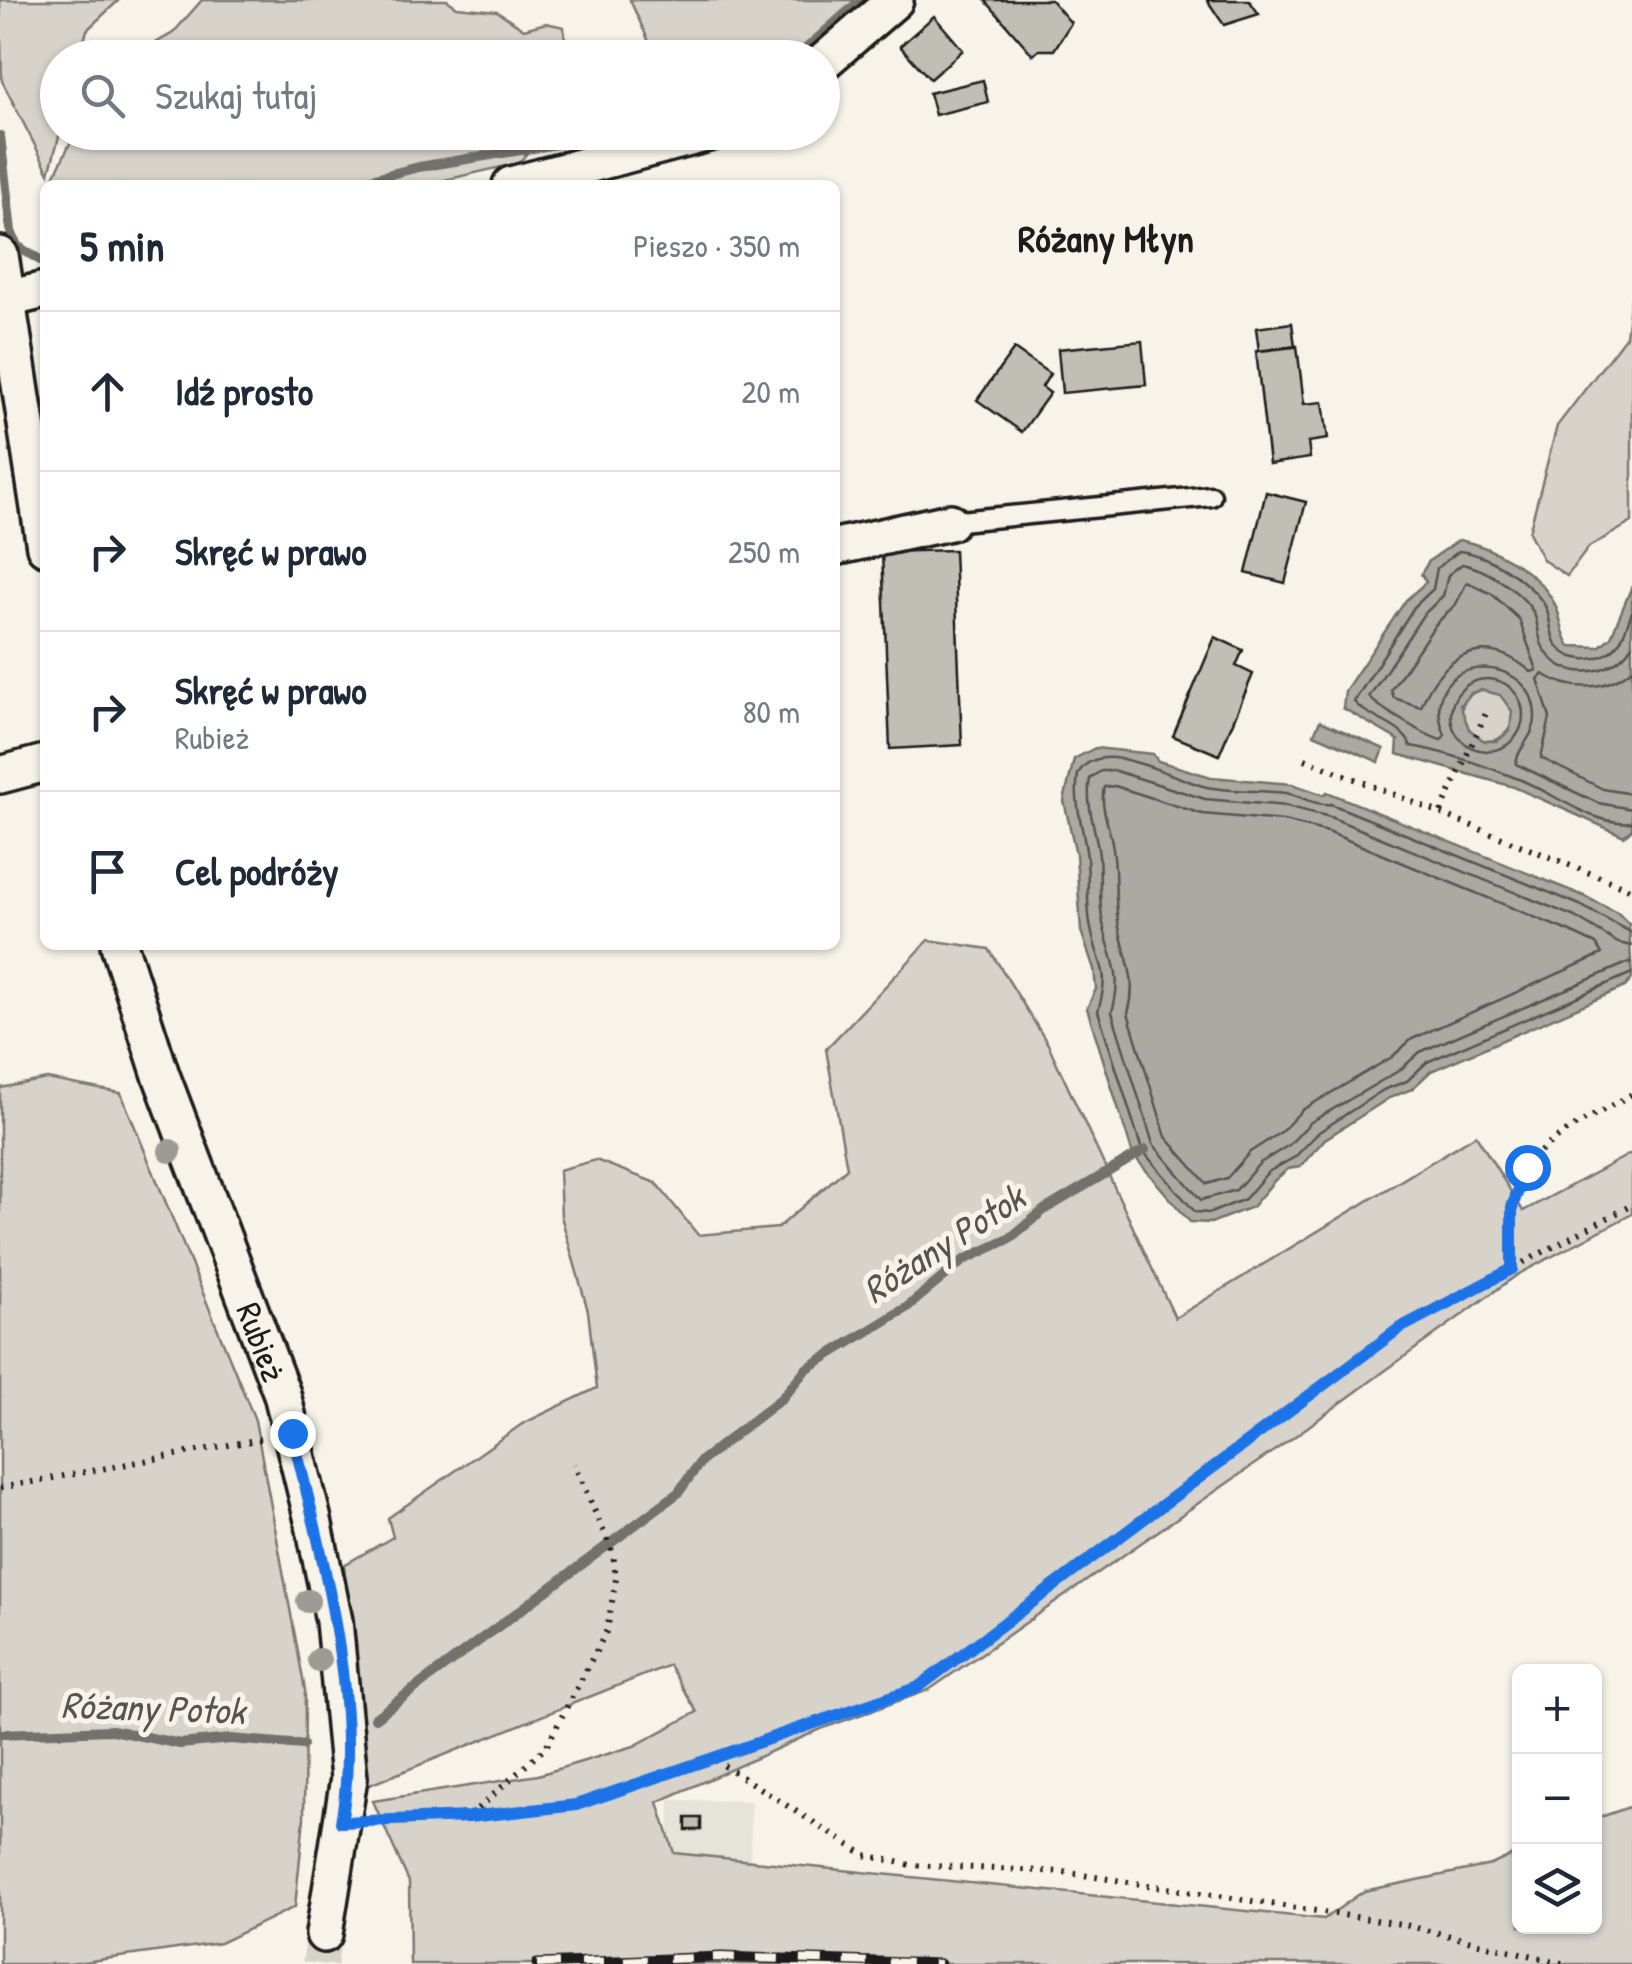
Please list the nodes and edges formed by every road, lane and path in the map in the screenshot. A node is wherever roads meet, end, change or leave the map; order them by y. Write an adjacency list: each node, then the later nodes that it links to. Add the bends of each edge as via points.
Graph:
1 (894, 0): 2 (street)
2 (840, 47)
3 (644, 150): 4 (street)
4 (530, 180)
5 (0, 255): 7 (street)
6 (40, 294): 7 (street)
7 (6, 322): 9 (street)
8 (1211, 496): 10 (lane)
9 (40, 518)
10 (950, 522): 11 (street)
11 (840, 547)
12 (1486, 713): 16 (path)
13 (1305, 759): 16 (path)
14 (40, 763): 15 (street)
15 (0, 775)
16 (1441, 813): 17 (path)
17 (1632, 890)
18 (121, 950): 22 (street, Rubież)
19 (1632, 1094): 21 (path, via 1546,1147 1527,1167 1512,1207)
20 (1632, 1206): 21 (path)
21 (1512, 1269): 25 (path, via 1400,1328 917,1688)
22 (292, 1433): 24 (path); 27 (street, Rubież, via 334,1621 349,1778)
23 (574, 1464): 26 (path, via 613,1553 607,1630 546,1747)
24 (0, 1488)
25 (714, 1759): 26 (path, via 576,1805); 29 (path, via 865,1855 912,1865 1063,1872 1401,1924)
26 (469, 1817): 27 (path)
27 (341, 1822): 28 (street, Rubież)
28 (324, 1934)
29 (1566, 1964)

